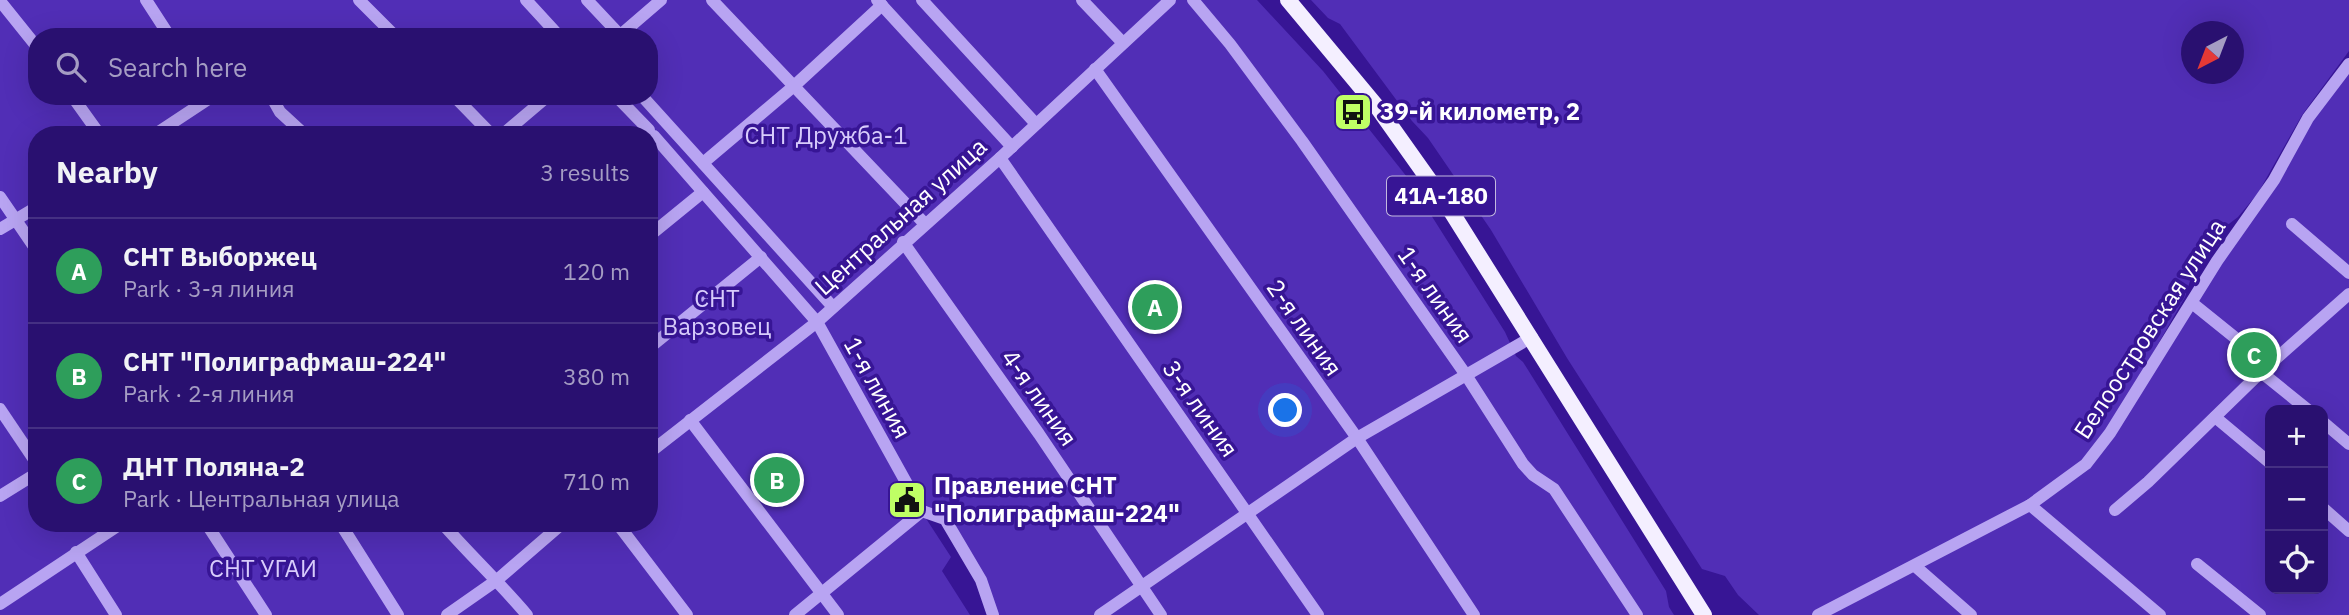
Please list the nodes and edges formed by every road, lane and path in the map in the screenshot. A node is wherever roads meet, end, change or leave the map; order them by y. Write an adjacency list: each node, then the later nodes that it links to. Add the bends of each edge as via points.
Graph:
1 (146, 0): 14 (street)
2 (359, 0): 15 (street)
3 (526, 0): 16 (street)
4 (587, 0): 17 (street)
5 (661, 0): 18 (street)
6 (712, 0): 24 (street)
7 (922, 0): 33 (street)
8 (1082, 0): 20 (street)
9 (1170, 0): 20 (street, Центральная улица)
10 (1193, 0): 63 (street, 1-я линия, via 1273,100)
11 (1288, 0): 60 (main road, 41А-180, via 1341,61 1422,169)
12 (0, 1): 19 (street)
13 (880, 3): 24 (street); 41 (street)
14 (164, 28)
15 (387, 28)
16 (552, 28)
17 (612, 28)
18 (628, 28)
19 (28, 36)
20 (1123, 43): 22 (street, Центральная улица)
21 (2349, 64): 23 (street, Белоостровская улица)
22 (1095, 69): 33 (street, Центральная улица); 69 (street, 2-я линия)
23 (2339, 78): 25 (street); 57 (street, Белоостровская улица, via 2308,118 2274,180)
24 (794, 86): 43 (street); 48 (street)
25 (2349, 88)
26 (78, 105): 34 (street)
27 (200, 105): 35 (street)
28 (276, 105): 36 (street)
29 (463, 105): 37 (street)
30 (537, 105): 38 (street)
31 (624, 105): 39 (street, 1-я линия)
32 (650, 105): 43 (street)
33 (1036, 124): 41 (street, Центральная улица)
34 (94, 126)
35 (168, 126)
36 (295, 126)
37 (483, 126)
38 (513, 126)
39 (642, 126)
40 (658, 144): 44 (street, 1-я линия)
41 (1012, 147): 42 (street, Центральная улица)
42 (1000, 158): 48 (street, Центральная улица); 80 (street, 3-я линия)
43 (703, 163): 58 (street)
44 (703, 192): 51 (street); 54 (street, 1-я линия)
45 (0, 197): 47 (street)
46 (28, 212): 47 (street)
47 (15, 219): 50 (street); 52 (street)
48 (924, 223): 53 (street, Центральная улица)
49 (2292, 223): 55 (street)
50 (0, 229)
51 (658, 229)
52 (28, 238)
53 (903, 242): 58 (street, Центральная улица); 92 (street, 4-я линия)
54 (761, 257): 59 (street, 1-я линия); 61 (street)
55 (2349, 273)
56 (2349, 294): 62 (street)
57 (2192, 303): 62 (street); 76 (street, Белоостровская улица, via 2099,450)
58 (833, 307): 59 (street, Центральная улица)
59 (817, 322): 67 (street, Центральная улица); 78 (street, 1-я линия)
60 (1531, 337): 63 (street); 109 (main road, 41А-180)
61 (658, 341)
62 (2265, 368): 64 (street); 66 (street)
63 (1466, 375): 69 (street); 108 (street, 1-я линия, via 1524,464 1554,489)
64 (2303, 405)
65 (0, 410): 72 (street)
66 (2215, 417): 73 (street); 77 (street)
67 (690, 420): 71 (street, Центральная улица); 93 (street)
68 (2328, 426): 70 (street)
69 (1357, 438): 80 (street); 107 (street, 2-я линия)
70 (2349, 444)
71 (658, 446)
72 (28, 451)
73 (2265, 459)
74 (28, 479): 75 (street)
75 (0, 496)
76 (2030, 505): 90 (street, Белоостровская улица); 112 (street)
77 (2115, 510)
78 (922, 511): 93 (street); 103 (street, via 945,519 981,580)
79 (2328, 512): 81 (street)
80 (1247, 514): 92 (street); 106 (street, 3-я линия)
81 (2349, 531)
82 (108, 532): 88 (street)
83 (212, 532): 96 (street)
84 (346, 532): 97 (street)
85 (450, 532): 91 (street)
86 (553, 532): 91 (street)
87 (624, 532): 100 (street)
88 (76, 552): 94 (street); 95 (street)
89 (2197, 564): 113 (street)
90 (1914, 566): 110 (street, Белоостровская улица); 111 (street)
91 (497, 580): 98 (street); 99 (street)
92 (1140, 585): 104 (street); 105 (street, 4-я линия)
93 (821, 593): 101 (street); 102 (street)
94 (0, 604)
95 (116, 615)
96 (266, 615)
97 (398, 615)
98 (447, 615)
99 (527, 615)
100 (687, 615)
101 (795, 615)
102 (838, 615)
103 (993, 615)
104 (1100, 615)
105 (1161, 615)
106 (1318, 615)
107 (1474, 615)
108 (1637, 615)
109 (1704, 615)
110 (1818, 615)
111 (1971, 615)
112 (2160, 615)
113 (2260, 615)

